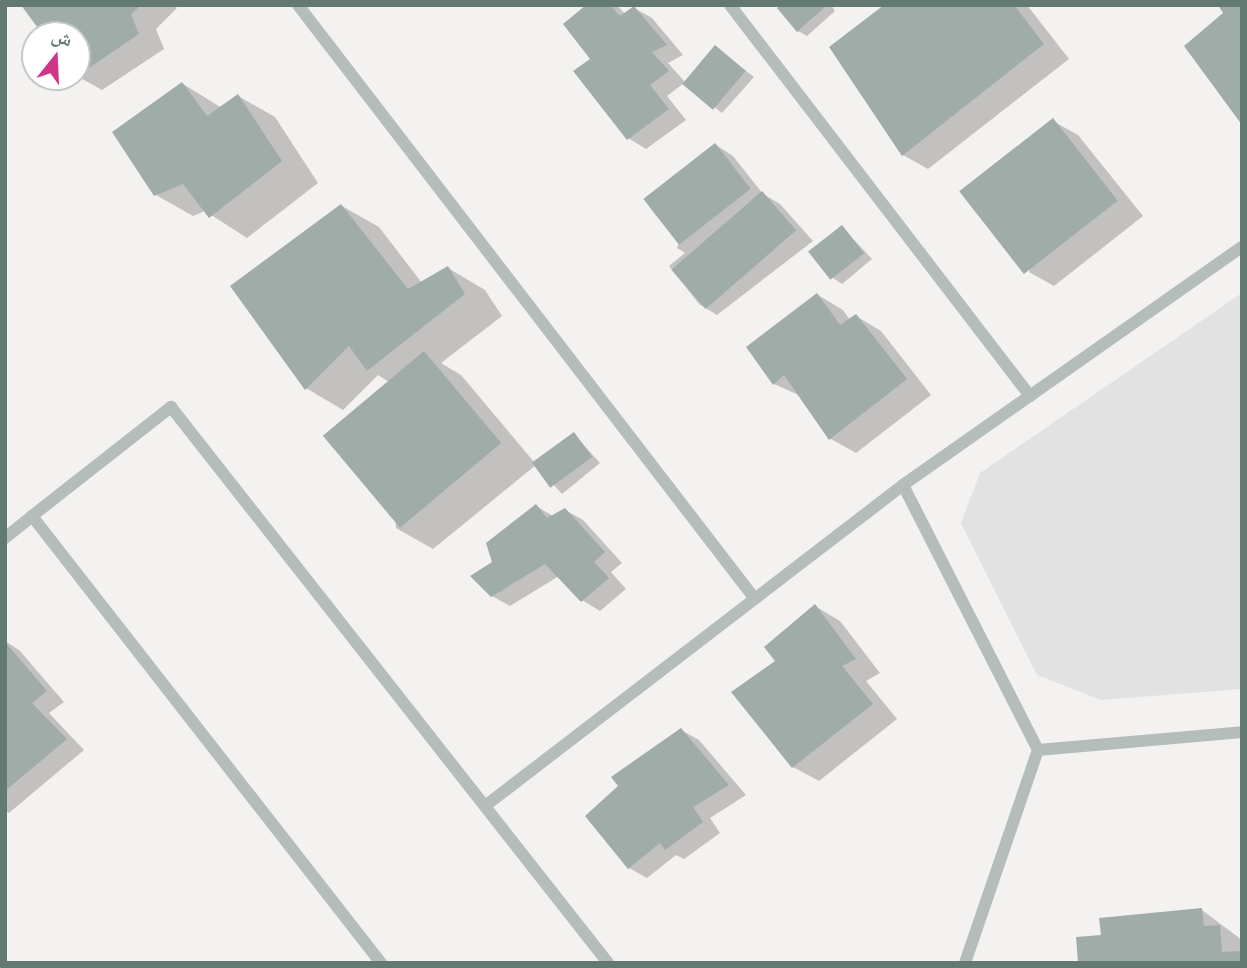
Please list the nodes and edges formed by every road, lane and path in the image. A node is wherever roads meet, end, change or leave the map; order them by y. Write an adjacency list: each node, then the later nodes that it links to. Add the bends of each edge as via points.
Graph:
1 (298, 5): 8 (street)
2 (730, 5): 4 (street)
3 (1242, 247): 4 (street)
4 (1030, 396): 5 (street)
5 (903, 485): 8 (street); 10 (street)
6 (32, 516): 7 (street); 11 (street, via 171,407); 12 (street)
7 (5, 538)
8 (755, 599): 11 (street)
9 (1242, 732): 10 (street)
10 (1038, 750): 14 (street)
11 (485, 806): 13 (street)
12 (381, 963)
13 (608, 963)
14 (965, 963)

